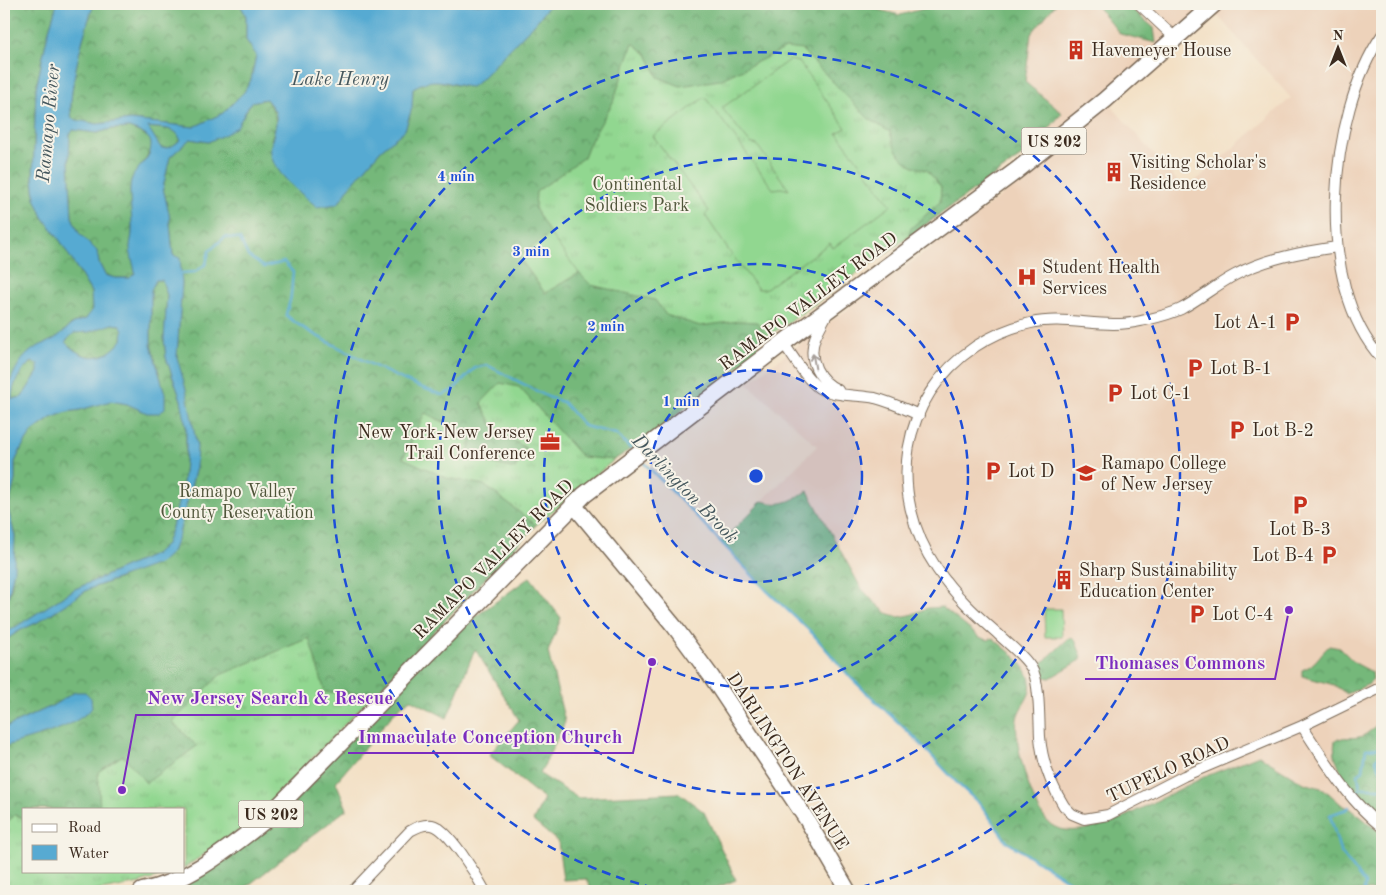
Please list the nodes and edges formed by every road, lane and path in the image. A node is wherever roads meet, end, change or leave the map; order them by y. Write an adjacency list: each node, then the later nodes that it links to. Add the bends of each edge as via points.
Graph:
1 (1139, 4): 4 (street)
2 (1214, 4): 4 (main road, RAMAPO VALLEY ROAD / US 202)
3 (1382, 35): 5 (street, via 1358,85 1341,146 1337,174)
4 (1175, 38): 6 (main road, RAMAPO VALLEY ROAD / US 202, via 1092,111 1016,171)
5 (1337, 247): 8 (street, via 1354,314); 10 (street, TUPELO ROAD, via 1276,258 1257,265 1179,310 1155,318 1130,323 1049,320 1010,328 964,355 949,369 936,383)
6 (830, 307): 7 (main road, RAMAPO VALLEY ROAD / US 202); 9 (street, one-way to 6, via 820,378 813,357 814,339)
7 (783, 343): 9 (street, via 821,389); 11 (main road, RAMAPO VALLEY ROAD / US 202)
8 (1382, 359)
9 (846, 394): 10 (street, via 890,402)
10 (919, 415): 13 (street, TUPELO ROAD, via 910,438 907,464 910,504 918,530 935,566 959,598 1032,668 1043,757 1067,810 1084,818 1108,815 1184,776)
11 (573, 504): 15 (main road, RAMAPO VALLEY ROAD / US 202, via 264,821 184,877); 18 (main road, DARLINGTON AVENUE, via 711,676 802,813)
12 (1382, 687): 13 (street, TUPELO ROAD)
13 (1302, 726): 14 (street, via 1351,797)
14 (1382, 827)
15 (142, 891)
16 (353, 891): 17 (street, via 410,831 420,825 433,825 459,850)
17 (485, 891)
18 (848, 891)

